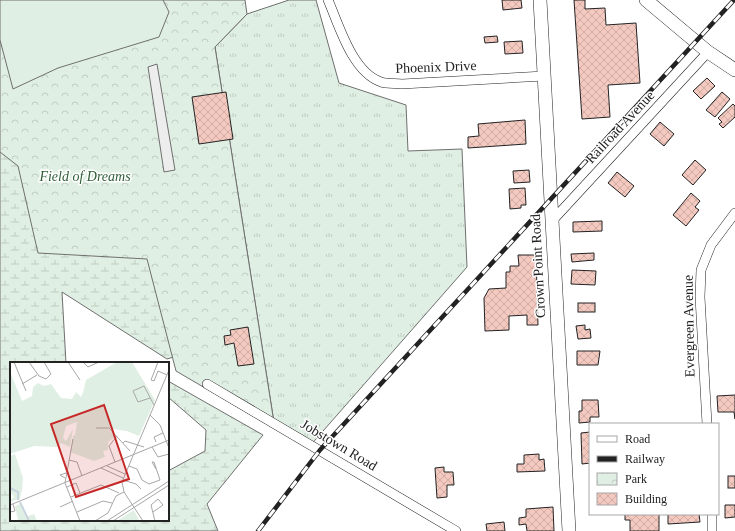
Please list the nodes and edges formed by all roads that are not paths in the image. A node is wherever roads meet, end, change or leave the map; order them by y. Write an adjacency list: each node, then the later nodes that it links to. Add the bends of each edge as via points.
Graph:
1 (328, 0): 6 (street, Phoenix Drive, via 352,56 363,70 381,82 402,84)
2 (540, 0): 6 (main road, Crown Point Road)
3 (646, 0): 4 (main road)
4 (708, 52): 5 (main road); 8 (street, Railroad Avenue)
5 (735, 70)
6 (544, 76): 8 (main road, Crown Point Road)
7 (735, 213): 10 (street, Evergreen Avenue, via 711,245 701,270 700,297)
8 (552, 221): 13 (main road, Crown Point Road)
9 (207, 384): 12 (street, Jobstown Road)
10 (707, 423)
11 (712, 515): 14 (street)
12 (456, 531)
13 (569, 531)
14 (712, 531)

